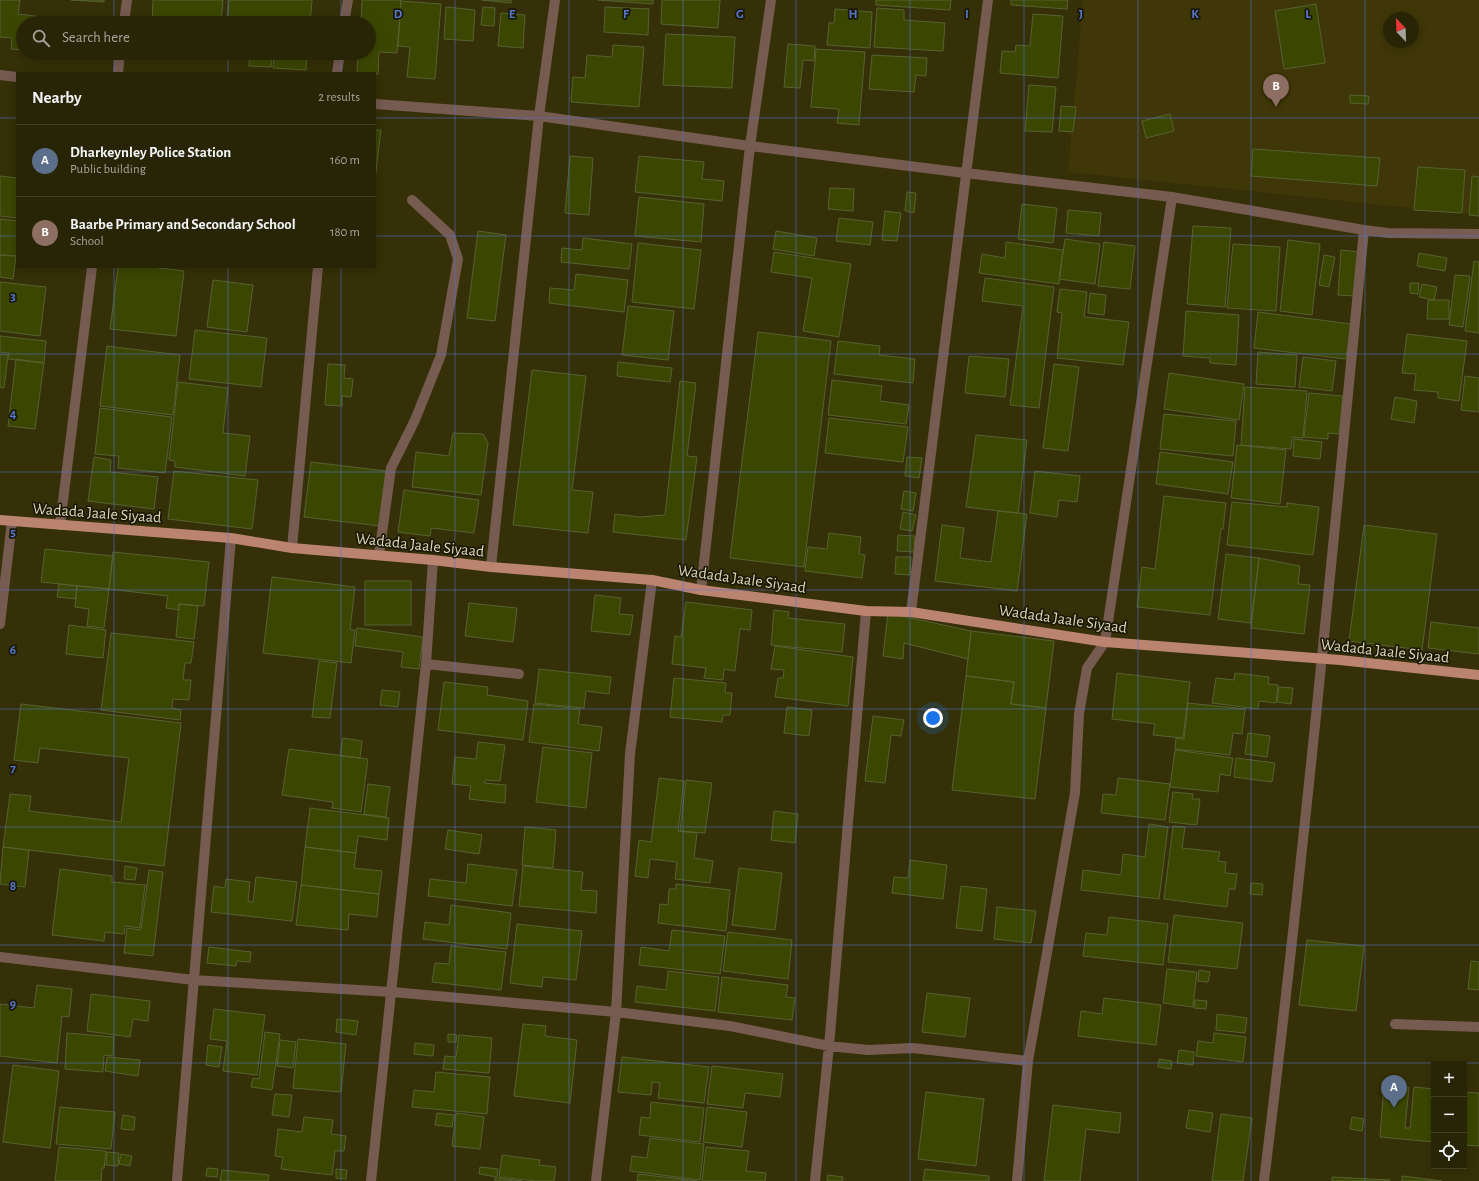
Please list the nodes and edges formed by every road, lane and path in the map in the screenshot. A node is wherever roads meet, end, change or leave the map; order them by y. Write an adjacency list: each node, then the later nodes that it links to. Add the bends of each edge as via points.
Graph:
1 (127, 0): 6 (street)
2 (348, 0): 7 (street)
3 (554, 0): 15 (street)
4 (771, 0): 16 (street)
5 (988, 0): 17 (street)
6 (125, 16)
7 (345, 16)
8 (119, 60): 10 (street)
9 (339, 60): 11 (street)
10 (118, 72)
11 (337, 72)
12 (0, 75): 13 (street)
13 (16, 77)
14 (376, 104): 15 (street)
15 (539, 116): 16 (street); 31 (street)
16 (750, 146): 17 (street); 33 (street)
17 (965, 173): 18 (street); 35 (street)
18 (1172, 197): 20 (street); 37 (street)
19 (412, 200): 29 (street, via 450,235 458,259 441,355 415,420 391,468)
20 (1364, 230): 21 (street, via 1388,233); 38 (street)
21 (1479, 234)
22 (92, 268): 26 (street)
23 (318, 268): 28 (street)
24 (0, 520): 25 (main road, Wadada Jaale Siyaad)
25 (12, 521): 26 (main road, Wadada Jaale Siyaad); 36 (street)
26 (60, 525): 27 (main road, Wadada Jaale Siyaad)
27 (231, 538): 28 (main road, Wadada Jaale Siyaad); 43 (street)
28 (292, 548): 29 (main road, Wadada Jaale Siyaad)
29 (379, 555): 30 (main road, Wadada Jaale Siyaad)
30 (433, 560): 31 (main road, Wadada Jaale Siyaad); 39 (street)
31 (491, 567): 32 (main road, Wadada Jaale Siyaad)
32 (652, 580): 33 (main road, Wadada Jaale Siyaad); 45 (street, via 630,754)
33 (701, 590): 34 (main road, Wadada Jaale Siyaad)
34 (866, 611): 35 (main road, Wadada Jaale Siyaad); 48 (street)
35 (911, 612): 37 (main road, Wadada Jaale Siyaad)
36 (0, 624)
37 (1105, 642): 38 (main road, Wadada Jaale Siyaad); 49 (street, via 1087,668 1079,714 1075,793)
38 (1322, 659): 41 (main road, Wadada Jaale Siyaad); 55 (street)
39 (426, 664): 40 (street); 44 (street)
40 (519, 674)
41 (1479, 675)
42 (0, 957): 43 (street)
43 (194, 980): 44 (street); 50 (street)
44 (392, 992): 45 (street); 51 (street)
45 (616, 1012): 48 (street, via 730,1026); 52 (street)
46 (1395, 1024): 47 (street)
47 (1479, 1027)
48 (829, 1046): 49 (street, via 868,1050 913,1048); 53 (street)
49 (1028, 1061): 54 (street)
50 (177, 1181)
51 (371, 1181)
52 (596, 1181)
53 (815, 1181)
54 (1017, 1181)
55 (1264, 1181)

